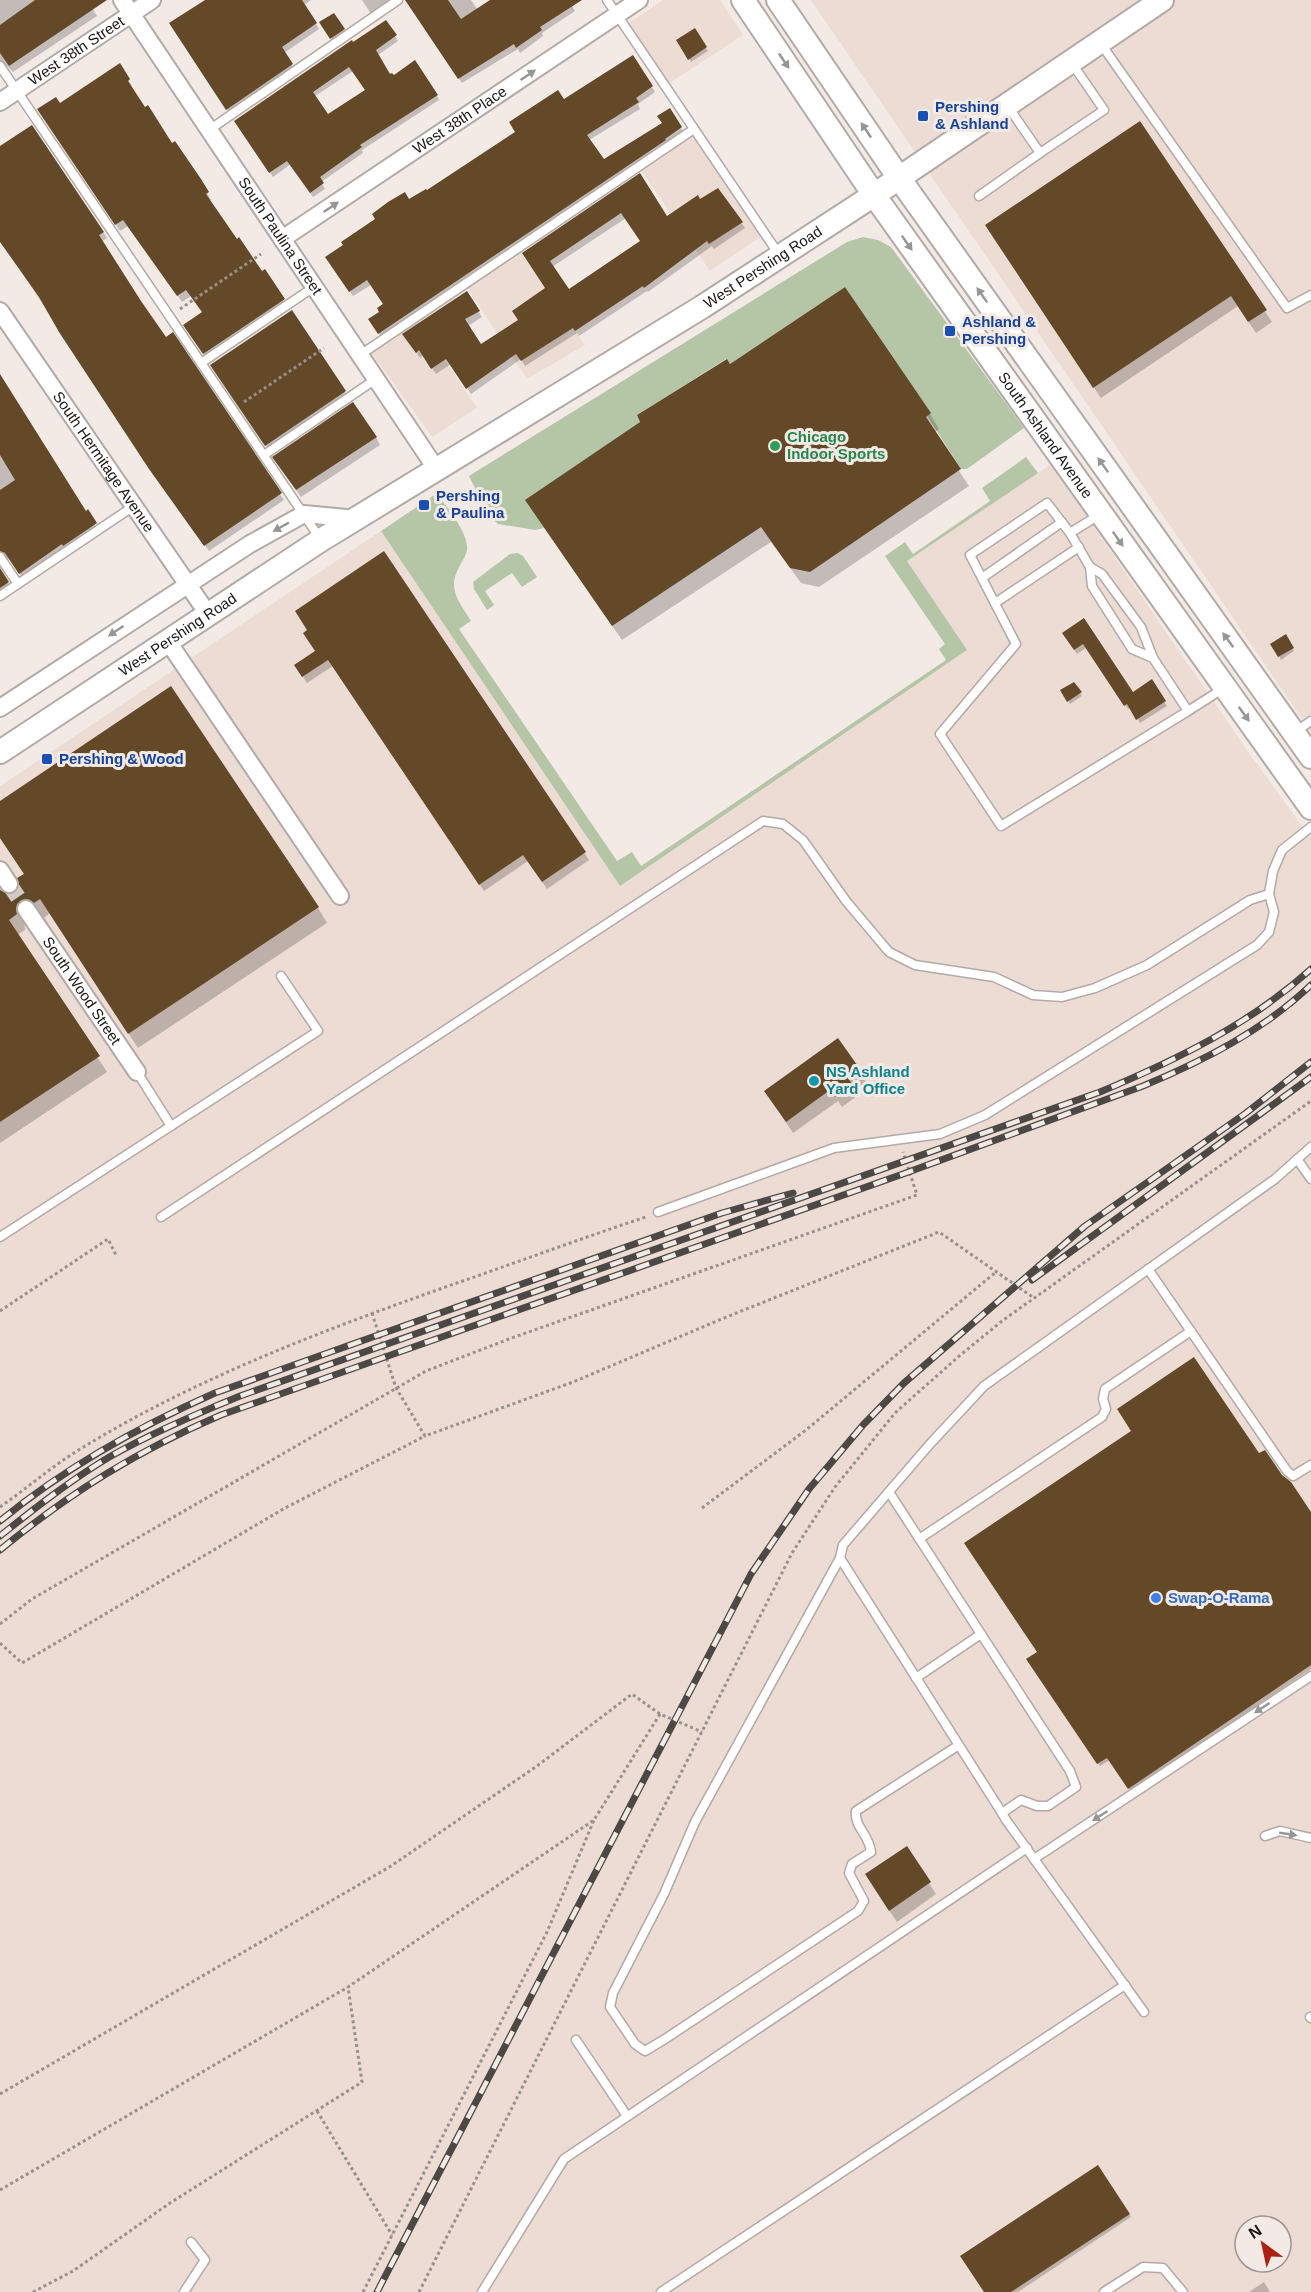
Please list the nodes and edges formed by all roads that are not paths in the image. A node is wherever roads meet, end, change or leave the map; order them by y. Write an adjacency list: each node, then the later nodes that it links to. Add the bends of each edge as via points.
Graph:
1 (152, 0): 8 (street, West 38th Street)
2 (398, 0): 17 (lane)
3 (607, 0): 9 (lane)
4 (639, 0): 9 (street, West 38th Place)
5 (743, 0): 20 (main road, South Ashland Avenue, one-way to 20)
6 (778, 0): 19 (main road, South Ashland Avenue, one-way to 6)
7 (1162, 0): 10 (main road, West Pershing Road)
8 (127, 7): 13 (street, West 38th Street); 17 (street, South Paulina Street)
9 (617, 15): 16 (lane); 22 (street, West 38th Place, one-way to 9)
10 (1099, 42): 11 (main road, West Pershing Road); 25 (lane, via 1287,308)
11 (1071, 62): 15 (main road, West Pershing Road); 18 (lane, via 1104,110)
12 (0, 66): 13 (lane)
13 (17, 91): 14 (street, West 38th Street); 28 (lane)
14 (0, 102)
15 (1007, 105): 18 (lane); 19 (main road, West Pershing Road)
16 (694, 129): 23 (lane); 27 (lane)
17 (209, 130): 22 (street, South Paulina Street)
18 (1040, 153): 21 (lane)
19 (899, 178): 20 (main road, West Pershing Road); 53 (main road, South Ashland Avenue, one-way to 19)
20 (874, 195): 23 (main road, West Pershing Road); 34 (main road, South Ashland Avenue, one-way to 34)
21 (978, 196)
22 (282, 239): 24 (street, South Paulina Street)
23 (780, 256): 31 (main road, West Pershing Road)
24 (314, 287): 27 (street, South Paulina Street); 28 (lane)
25 (1311, 295)
26 (0, 311): 32 (street, South Hermitage Avenue)
27 (360, 355): 29 (street, South Paulina Street)
28 (201, 363): 30 (lane)
29 (376, 379): 30 (lane); 31 (street, South Paulina Street)
30 (264, 455): 33 (lane)
31 (437, 470): 35 (main road, West Pershing Road)
32 (134, 506): 43 (lane); 44 (street, South Hermitage Avenue)
33 (304, 514): 35 (street); 38 (lane); 44 (street, one-way to 44)
34 (1101, 514): 37 (lane); 50 (main road, South Ashland Avenue, one-way to 50)
35 (357, 519): 38 (main road, West Pershing Road)
36 (1062, 522): 37 (lane); 42 (lane); 42 (lane, via 1047,503 970,555)
37 (1070, 533): 39 (lane)
38 (321, 540): 47 (main road, West Pershing Road)
39 (1079, 547): 41 (lane); 46 (lane)
40 (0, 557): 43 (lane)
41 (1090, 567): 49 (lane, via 1102,574 1141,627); 49 (lane, via 1092,586 1132,650)
42 (982, 578): 46 (lane)
43 (18, 584): 45 (lane)
44 (187, 584): 47 (street, South Hermitage Avenue); 51 (street, one-way to 51)
45 (0, 596)
46 (995, 603): 52 (lane, via 1016,644 940,734 1001,825)
47 (208, 614): 48 (main road, West Pershing Road)
48 (167, 640): 54 (main road, West Pershing Road); 59 (street)
49 (1153, 658): 52 (lane)
50 (1225, 687): 52 (lane); 56 (main road, South Ashland Avenue, one-way to 56)
51 (0, 708)
52 (1188, 711)
53 (1303, 727): 55 (main road, South Ashland Avenue)
54 (0, 752)
55 (1311, 757)
56 (1311, 808)
57 (1311, 827): 58 (lane, via 1282,850)
58 (1269, 894): 67 (lane, via 1274,912 1269,932 1257,945 986,1115 940,1134 834,1148); 68 (lane, via 1250,900 1147,965 1095,988 1062,997 1033,995 994,977 915,965 889,952 846,901 803,840 783,824 763,822)
59 (340, 896)
60 (26, 909): 62 (street, South Wood Street)
61 (281, 976): 63 (lane, via 318,1031)
62 (137, 1072): 63 (lane)
63 (171, 1126): 69 (lane)
64 (1311, 1147): 65 (lane)
65 (1297, 1159): 66 (lane); 70 (lane, via 1275,1179)
66 (1311, 1179)
67 (658, 1212)
68 (160, 1217)
69 (0, 1237)
70 (1148, 1269): 71 (lane); 73 (lane, via 984,1386)
71 (1191, 1331): 72 (lane, via 1287,1471 1293,1476); 74 (lane, via 1105,1389 1106,1409 1102,1417)
72 (1311, 1465)
73 (889, 1492): 74 (lane); 75 (lane, via 843,1545)
74 (919, 1539): 76 (lane)
75 (840, 1558): 78 (lane); 79 (lane, via 695,1822 664,1894 613,1993 610,2007 635,2044 645,2051 858,1911 864,1901 849,1873 852,1864 871,1852 855,1811)
76 (981, 1634): 78 (lane); 80 (lane, via 1076,1786 1048,1806 1021,1800)
77 (1311, 1676): 84 (lane, one-way to 84)
78 (916, 1678): 79 (lane)
79 (959, 1745): 80 (lane)
80 (1002, 1813): 83 (lane)
81 (1265, 1836): 82 (lane, one-way to 82, via 1280,1831)
82 (1311, 1838)
83 (1027, 1848): 84 (lane); 88 (lane)
84 (1034, 1859): 85 (lane)
85 (1125, 1985): 86 (lane); 92 (lane)
86 (1144, 2012)
87 (576, 2040): 88 (lane)
88 (627, 2116): 91 (lane, via 564,2159)
89 (191, 2242): 90 (lane, via 205,2260)
90 (184, 2292)
91 (482, 2292)
92 (661, 2292)
93 (1104, 2292): 94 (lane, via 1143,2266 1163,2268)
94 (1183, 2292)

